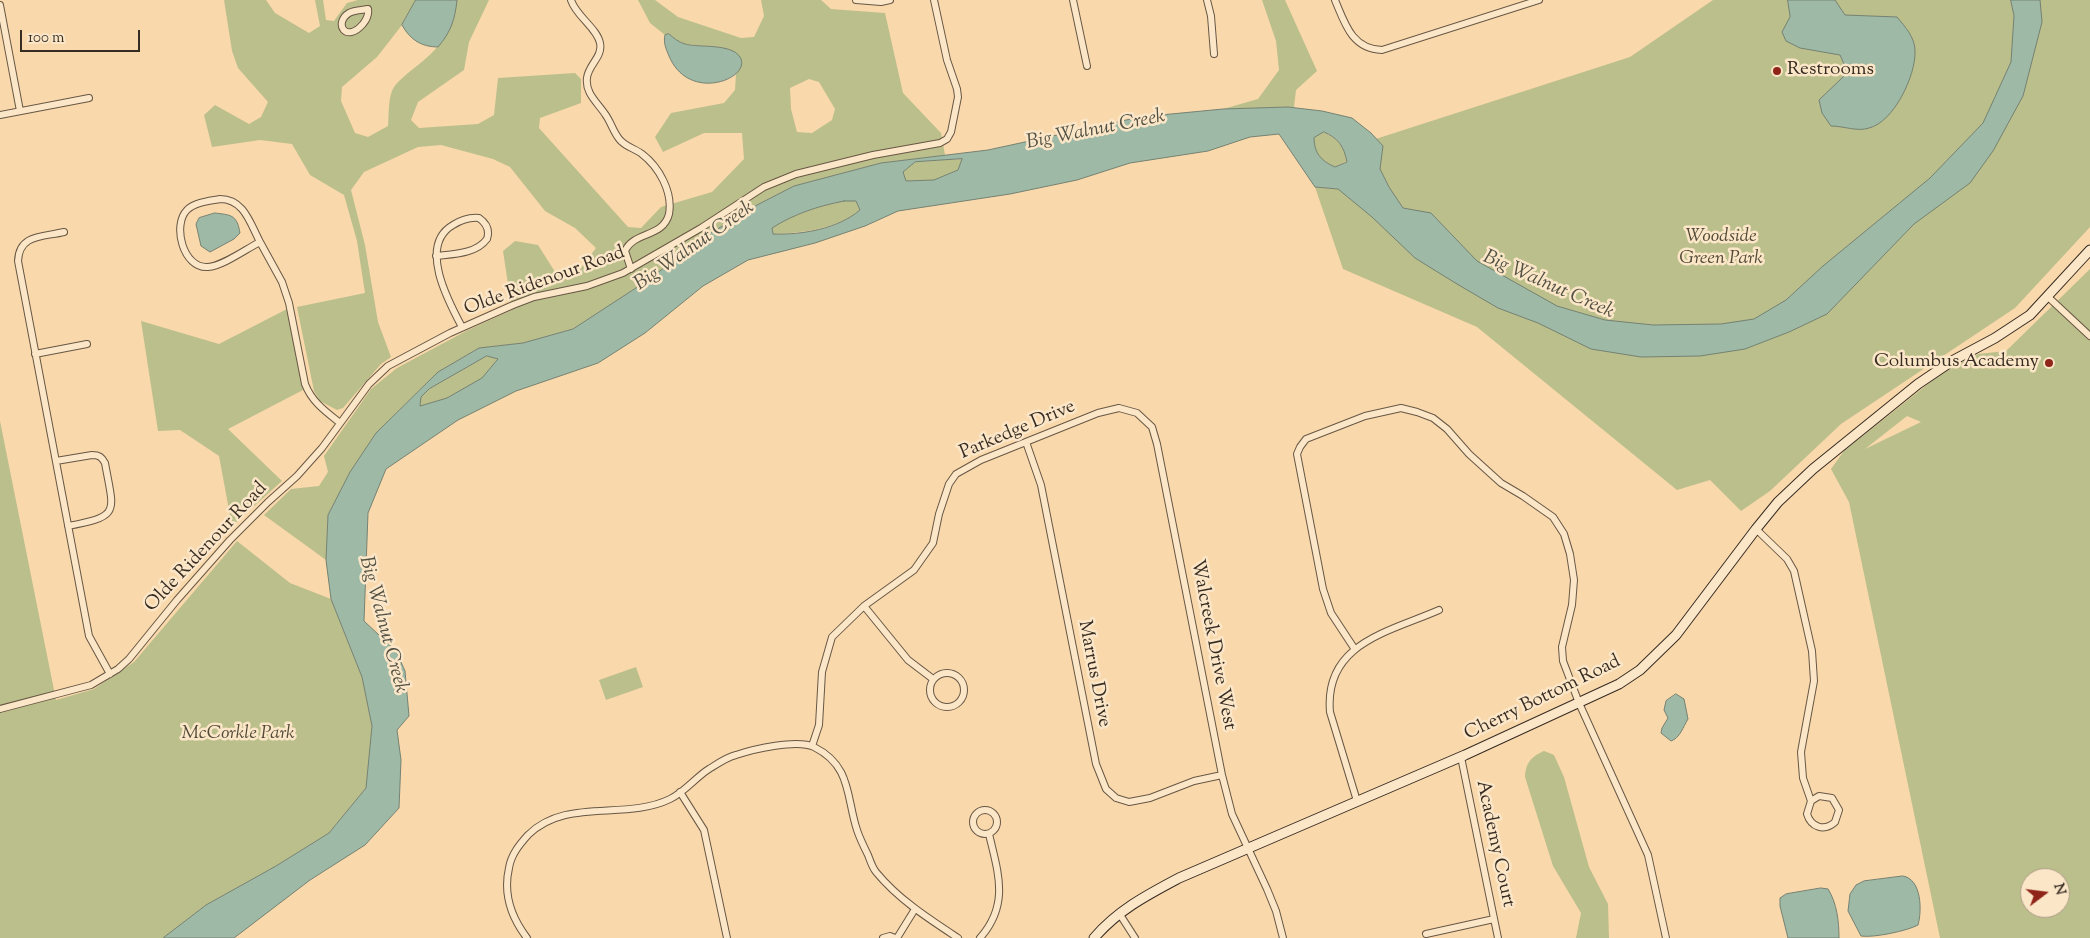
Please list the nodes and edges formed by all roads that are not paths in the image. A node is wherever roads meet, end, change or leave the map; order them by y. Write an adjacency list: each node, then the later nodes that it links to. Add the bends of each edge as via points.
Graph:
1 (367, 0): 11 (street)
2 (571, 0): 21 (street, via 573,8 600,42 601,50 587,77 589,92 621,142 643,154 660,174 667,190 668,217 661,227 629,243 625,251)
3 (856, 0): 4 (street)
4 (890, 0)
5 (934, 0): 21 (street, Olde Ridenour Road, via 957,89 958,103 947,139 796,174 764,187)
6 (1073, 0): 13 (street)
7 (1208, 0): 12 (street)
8 (1335, 0): 9 (street, via 1353,39 1372,49 1382,50)
9 (1539, 0)
10 (0, 5): 15 (street)
11 (368, 9): 11 (street, via 350,12 344,18 343,28 347,32 357,31 367,19)
12 (1214, 54)
13 (1087, 66)
14 (89, 98): 15 (street)
15 (20, 111): 16 (street)
16 (0, 115)
17 (64, 232): 26 (street, via 32,239 23,243 18,251)
18 (260, 242): 18 (street, via 206,268 189,259 184,250 181,218 198,204 229,199 244,211); 27 (street, via 282,282 289,303 310,396)
19 (2090, 250): 22 (main road, Cherry Bottom Road)
20 (436, 256): 20 (street, via 478,247 487,239 486,225 475,218 454,224 439,241); 23 (street, via 436,265 452,310)
21 (631, 269): 23 (street, Olde Ridenour Road, via 587,286 534,297)
22 (2047, 296): 24 (street); 32 (main road, Cherry Bottom Road, via 2030,315 1918,384 1850,438 1778,502)
23 (462, 327): 27 (street, Olde Ridenour Road, via 388,366 369,384)
24 (2090, 336)
25 (87, 344): 26 (street)
26 (35, 354): 30 (street)
27 (340, 423): 36 (street, Olde Ridenour Road, via 297,476 235,535 176,600 129,659)
28 (1026, 442): 29 (street, Parkedge Drive, via 1098,413 1119,408 1137,413 1152,427); 33 (street, Parkedge Drive, via 956,474 949,484 939,514 933,543 914,570); 42 (street, Marrus Drive, via 1041,485 1096,764 1106,789 1116,798 1129,802)
29 (1156, 444): 42 (street, Walcreek Drive West)
30 (56, 461): 31 (street); 31 (street, via 98,455 107,472 112,499 106,516 97,521)
31 (68, 526): 36 (street, via 89,636)
32 (1756, 529): 38 (main road, Cherry Bottom Road, via 1676,635 1640,670); 45 (street, via 1787,559 1794,571 1810,644 1814,677 1801,752 1803,778)
33 (864, 606): 37 (street, via 908,660); 40 (street, Parkedge Drive, via 832,637 822,672 819,725)
34 (1439, 610): 35 (street)
35 (1354, 648): 38 (street, via 1331,613 1323,590 1297,454 1306,439 1365,416 1401,408 1433,418 1501,483 1553,517 1564,534 1574,580 1562,648 1563,661); 44 (street, via 1336,672 1329,699 1333,725)
36 (110, 674): 39 (street, Olde Ridenour Road, via 91,685)
37 (933, 679): 37 (street, via 950,672 958,676 964,685 961,700 952,707 937,704 930,693)
38 (1579, 703): 41 (main road, Cherry Bottom Road); 62 (street, via 1648,855)
39 (0, 709)
40 (812, 746): 43 (street, via 790,744 735,755 709,769); 48 (street, via 842,771 857,830 875,871)
41 (1461, 757): 44 (main road, Cherry Bottom Road); 50 (street, Academy Court)
42 (1222, 775): 47 (street, Walcreek Drive West, via 1232,814)
43 (680, 792): 52 (street, via 670,799 636,810 560,815 532,830 510,861 506,884 510,908); 53 (street, via 704,830)
44 (1357, 801): 47 (main road, Cherry Bottom Road)
45 (1811, 801): 45 (street, via 1823,796 1832,798 1839,810 1835,822 1823,828 1811,822 1807,809)
46 (988, 834): 57 (street, via 1000,889 999,906)
47 (1248, 848): 49 (main road, Cherry Bottom Road, via 1179,878); 60 (street, Walcreek Drive West, via 1276,911)
48 (915, 909): 55 (street); 56 (street)
49 (1119, 913): 58 (main road, Cherry Bottom Road); 59 (street)
50 (1494, 919): 51 (street); 61 (street, Academy Court)
51 (1426, 934)
52 (527, 938)
53 (727, 938)
54 (883, 938): 55 (street)
55 (896, 938)
56 (958, 938)
57 (980, 938)
58 (1094, 938)
59 (1135, 938)
60 (1283, 938)
61 (1498, 938)
62 (1666, 938)

